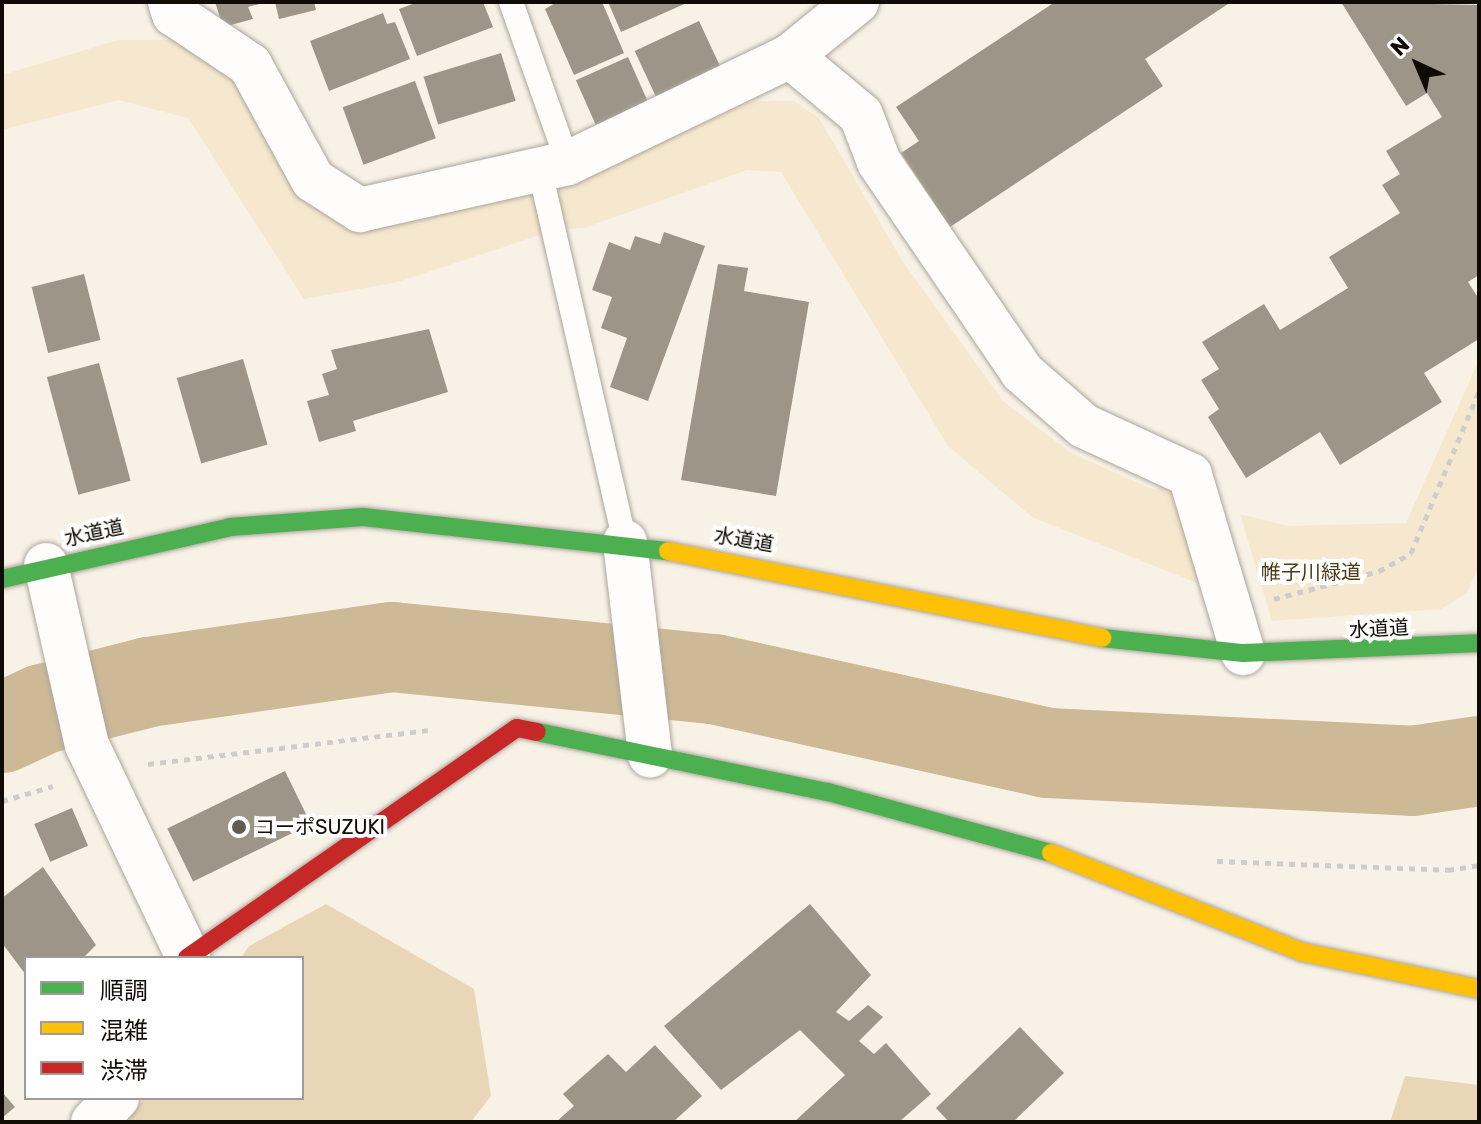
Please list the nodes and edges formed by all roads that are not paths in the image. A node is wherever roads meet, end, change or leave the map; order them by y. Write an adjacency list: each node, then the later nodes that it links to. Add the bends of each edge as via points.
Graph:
1 (170, 2): 5 (street, via 174,14 250,65 313,180 360,210)
2 (511, 2): 5 (lane)
3 (857, 2): 4 (street)
4 (790, 56): 5 (street); 10 (street, via 861,115 879,162 1022,372 1084,426 1190,475)
5 (551, 174): 6 (lane)
6 (628, 562): 7 (street, 水道道, via 363,517 230,527); 10 (street, 水道道, via 827,577 1104,638); 11 (street)
7 (46, 565): 8 (street, 水道道); 12 (street, via 92,759)
8 (2, 579)
9 (1479, 643): 10 (street, 水道道)
10 (1243, 653)
11 (650, 756): 13 (street, via 517,728); 14 (street, via 828,792 1097,866 1302,952)
12 (187, 956)
13 (191, 956)
14 (1479, 989)
15 (115, 1100): 16 (street)
16 (93, 1122)

